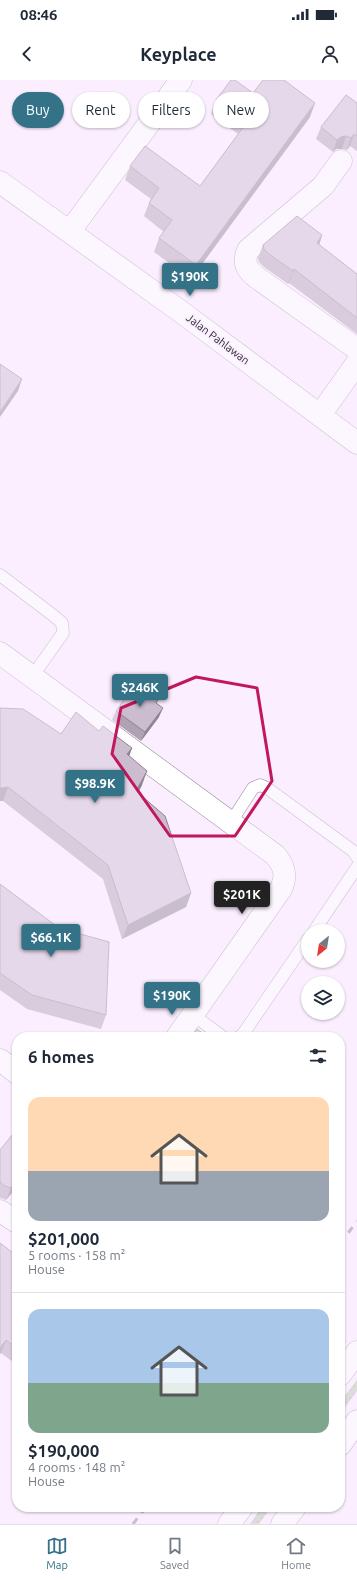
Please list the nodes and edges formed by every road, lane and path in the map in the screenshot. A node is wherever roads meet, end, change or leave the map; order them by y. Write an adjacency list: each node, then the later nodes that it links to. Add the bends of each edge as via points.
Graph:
1 (181, 80): 4 (main road)
2 (340, 161): 5 (main road, via 323,186 248,250 245,257 247,269 256,277)
3 (0, 182): 4 (main road, Jalan Pahlawan)
4 (70, 231): 7 (main road, Jalan Pahlawan)
5 (357, 349)
6 (357, 363): 7 (main road)
7 (320, 415): 8 (main road, Jalan Pahlawan)
8 (357, 443)
9 (0, 575): 11 (lane, via 62,623 63,633)
10 (0, 653): 11 (main road)
11 (32, 677): 12 (main road)
12 (230, 822): 13 (lane, via 253,788 260,785 353,851); 17 (main road, via 280,860 285,873 284,882)
13 (357, 857)
14 (357, 867): 15 (lane)
15 (319, 924)
16 (301, 949): 20 (lane)
17 (193, 1015): 18 (main road); 19 (lane)
18 (181, 1032)
19 (217, 1032)
20 (244, 1032)
21 (0, 1060): 22 (main road)
22 (12, 1070)
23 (0, 1211): 24 (main road)
24 (12, 1219)
25 (357, 1352): 26 (main road)
26 (345, 1368)
27 (357, 1421): 28 (main road)
28 (345, 1438)
29 (238, 1512): 31 (main road)
30 (291, 1512): 32 (main road)
31 (230, 1524)
32 (282, 1524)

